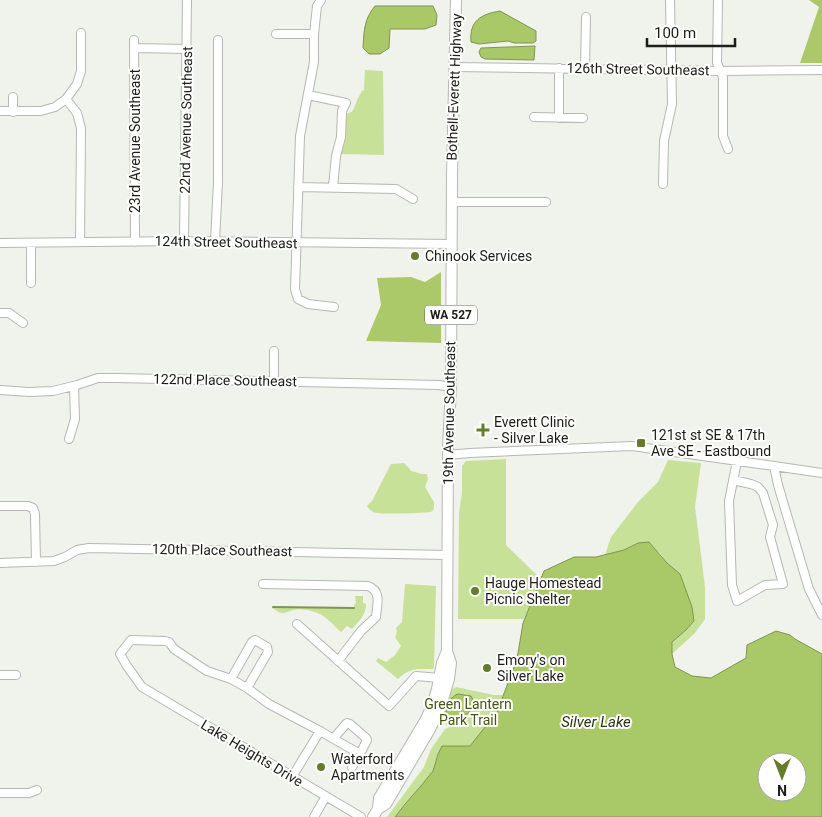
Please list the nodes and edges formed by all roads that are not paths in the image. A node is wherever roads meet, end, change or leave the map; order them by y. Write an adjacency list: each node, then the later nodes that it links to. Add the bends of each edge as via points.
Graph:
1 (187, 0): 11 (street, 22nd Avenue Southeast)
2 (321, 0): 9 (street, via 317,6)
3 (456, 0): 12 (main road, Bothell-Everett Highway / WA 527)
4 (670, 0): 15 (street)
5 (718, 0): 16 (street, via 717,63)
6 (586, 17): 14 (street)
7 (81, 32): 20 (street, via 81,71 77,84)
8 (276, 34): 9 (street)
9 (314, 34): 18 (street, via 314,62)
10 (218, 40): 35 (street)
11 (186, 49): 34 (street, 22nd Avenue Southeast); 37 (street, 23rd Avenue Southeast, via 134,44)
12 (454, 67): 13 (street, 126th Street Southeast); 27 (main road, Bothell-Everett Highway / WA 527)
13 (559, 68): 14 (street, 126th Street Southeast); 24 (street)
14 (585, 68): 15 (street, 126th Street Southeast)
15 (671, 69): 16 (street, 126th Street Southeast); 28 (street, via 672,104 664,141)
16 (720, 70): 17 (street, 126th Street Southeast); 26 (street, via 724,77 723,136)
17 (822, 70)
18 (308, 96): 29 (street, via 300,136); 30 (street, via 346,103 342,111)
19 (13, 97): 22 (street)
20 (66, 99): 22 (street, via 41,111); 36 (street, via 77,113 81,128)
21 (0, 111): 22 (street)
22 (13, 112)
23 (534, 117): 24 (street)
24 (558, 118): 25 (street)
25 (583, 118)
26 (728, 149)
27 (452, 175): 32 (main road, 19th Avenue Southeast / WA 527)
28 (663, 184)
29 (298, 187): 30 (street); 40 (street)
30 (333, 188): 31 (street, via 396,188)
31 (413, 199)
32 (452, 202): 33 (street); 41 (main road, 19th Avenue Southeast / WA 527)
33 (546, 202)
34 (184, 241): 35 (street, 124th Street Southeast); 37 (street, 124th Street Southeast)
35 (216, 241): 40 (street, 124th Street Southeast)
36 (80, 242): 37 (street, 124th Street Southeast); 39 (street, 124th Street Southeast)
37 (135, 242)
38 (0, 243): 39 (street, 124th Street Southeast)
39 (32, 243): 42 (street)
40 (296, 243): 41 (street, 124th Street Southeast); 43 (street, via 295,289 298,299 308,304)
41 (452, 244): 49 (main road, 19th Avenue Southeast / WA 527)
42 (31, 282)
43 (334, 307)
44 (0, 313): 45 (street, via 10,313)
45 (23, 323)
46 (274, 351): 47 (street)
47 (274, 381): 48 (street, 122nd Place Southeast, via 98,378); 49 (street, 122nd Place Southeast)
48 (74, 386): 50 (street, 122nd Place Southeast, via 53,391); 51 (street, via 75,419)
49 (451, 387): 52 (main road, 19th Avenue Southeast / WA 527)
50 (0, 390)
51 (69, 439)
52 (448, 455): 53 (street, via 632,446); 58 (main road, 19th Avenue Southeast / WA 527)
53 (737, 461): 54 (street); 56 (street)
54 (774, 466): 55 (street); 62 (street, via 809,590)
55 (822, 473)
56 (733, 480): 56 (street, via 729,501 731,576 737,601 765,585 783,584 770,537 773,525 763,493 751,484)
57 (0, 506): 59 (street, via 33,508)
58 (447, 555): 59 (street, 120th Place Southeast, via 89,548 54,561); 64 (main road, 19th Avenue Southeast / WA 527)
59 (36, 562): 60 (street, 120th Place Southeast)
60 (0, 563)
61 (263, 584): 65 (street, via 374,588 378,593 376,617)
62 (822, 615)
63 (296, 624): 65 (street)
64 (447, 651): 68 (main road, 19th Avenue Southeast / WA 527); 79 (main road, 19th Avenue Southeast / WA 527, via 451,663 440,709 386,804)
65 (338, 661): 68 (street, via 389,706 416,676)
66 (0, 675): 67 (street)
67 (16, 675)
68 (440, 678): 79 (main road, 19th Avenue Southeast / WA 527, via 426,719 379,798)
69 (231, 679): 70 (street); 70 (street, via 252,642 258,641 267,647 268,652); 75 (street, Lake Heights Drive, via 207,671 165,640 131,640 120,654 142,688)
70 (247, 688): 71 (street, via 269,704)
71 (320, 731): 72 (street); 75 (street)
72 (334, 738): 73 (street); 73 (street, via 347,723 350,724 366,738)
73 (360, 754): 74 (street)
74 (352, 767)
75 (292, 776): 78 (street, Lake Heights Drive)
76 (37, 790): 77 (street)
77 (0, 793)
78 (326, 796): 80 (street); 81 (street, Lake Heights Drive)
79 (376, 813)
80 (314, 817)
81 (362, 817)

